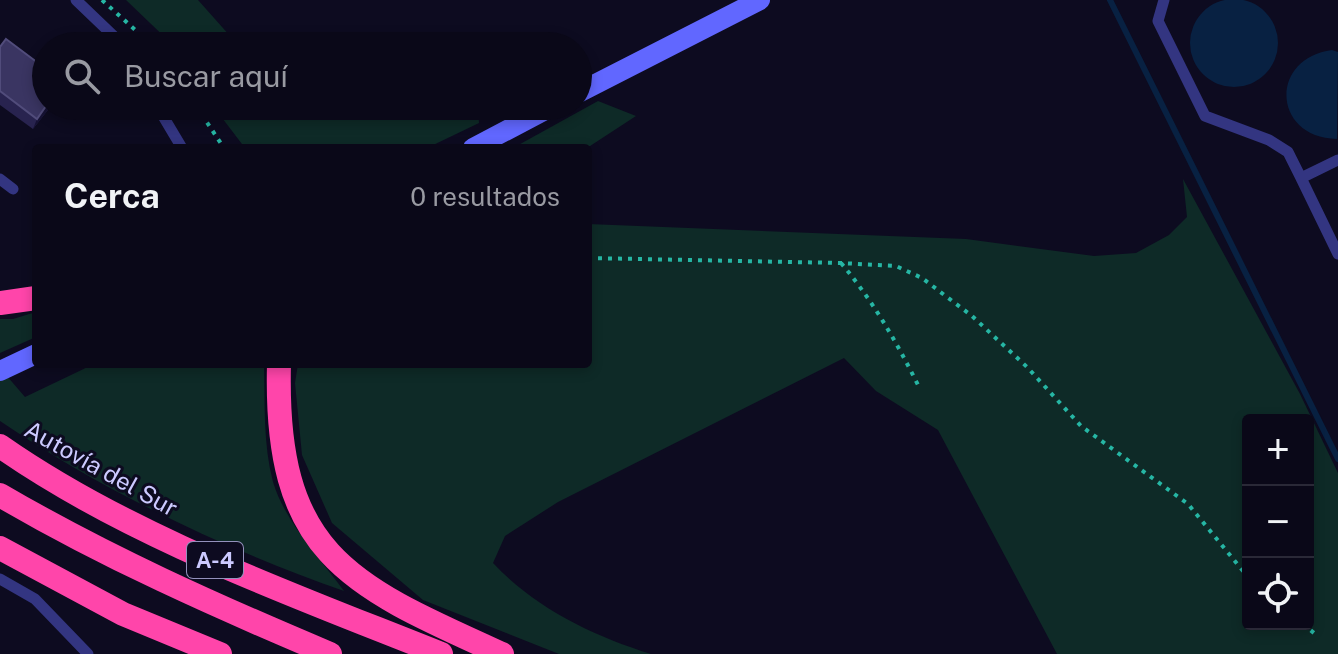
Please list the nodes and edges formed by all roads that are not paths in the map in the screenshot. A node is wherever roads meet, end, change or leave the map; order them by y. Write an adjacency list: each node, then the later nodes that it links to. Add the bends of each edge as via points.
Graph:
1 (76, 0): 4 (lane)
2 (760, 0): 5 (street)
3 (1164, 0): 11 (lane, via 1158,21 1205,116 1288,152)
4 (109, 32)
5 (592, 86)
6 (163, 120): 8 (lane)
7 (526, 120): 9 (street)
8 (174, 143)
9 (481, 144)
10 (1338, 160): 11 (lane)
11 (1301, 178): 14 (lane)
12 (0, 179): 13 (lane)
13 (13, 189)
14 (1338, 254)
15 (32, 299): 16 (highway)
16 (0, 303)
17 (32, 356): 19 (street)
18 (279, 368): 28 (highway, via 280,440 288,478 302,515 325,550 405,610)
19 (0, 371)
20 (0, 446): 27 (highway, Autovía del Sur / A-4, via 196,552)
21 (0, 495): 26 (highway, A-4, via 81,543 180,591)
22 (0, 548): 25 (highway, via 123,614)
23 (0, 579): 24 (lane, via 35,599)
24 (88, 654)
25 (220, 654)
26 (330, 654)
27 (441, 654)
28 (502, 654)

